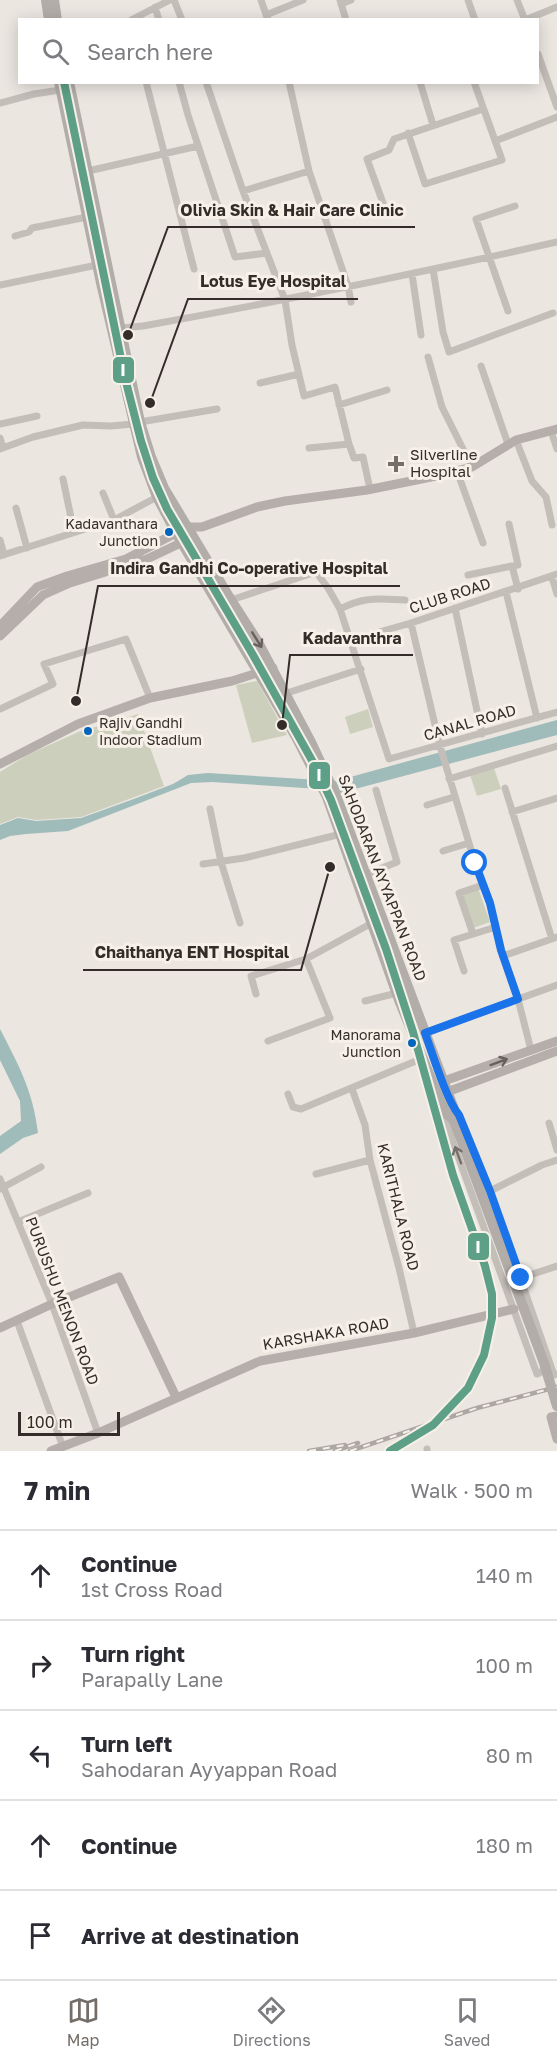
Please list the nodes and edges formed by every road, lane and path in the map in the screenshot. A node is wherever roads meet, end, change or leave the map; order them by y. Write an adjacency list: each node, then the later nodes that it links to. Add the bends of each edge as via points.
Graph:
1 (46, 0): 13 (main road)
2 (54, 0): 14 (main road)
3 (172, 0): 11 (street); 17 (street)
4 (261, 0): 12 (street)
5 (303, 0): 12 (street)
6 (351, 0): 9 (street)
7 (468, 0): 19 (street)
8 (517, 0): 20 (street)
9 (341, 2): 18 (street)
10 (557, 7): 21 (street)
11 (155, 8): 15 (street); 16 (street)
12 (267, 17)
13 (49, 18)
14 (57, 18)
15 (135, 18)
16 (158, 18)
17 (181, 18)
18 (345, 18)
19 (475, 18)
20 (524, 18)
21 (530, 18)
22 (539, 60): 31 (street)
23 (557, 82): 31 (street)
24 (146, 84): 40 (street)
25 (180, 84): 39 (street)
26 (207, 84): 43 (street)
27 (289, 84): 42 (street)
28 (421, 84): 36 (street)
29 (475, 84): 34 (street)
30 (63, 85): 32 (street); 41 (main road, SAHODARAN AYYAPPAN ROAD); 46 (main road, SAHODARAN AYYAPPAN ROAD)
31 (549, 87): 33 (street)
32 (0, 103)
33 (557, 107)
34 (483, 109): 36 (street); 38 (street)
35 (557, 117): 38 (street)
36 (433, 125): 37 (street)
37 (408, 133): 38 (street, via 425,184 502,160); 44 (street, via 394,139 389,150 367,159)
38 (495, 141)
39 (198, 146): 40 (street); 49 (street, via 235,257)
40 (164, 155): 41 (street); 52 (street)
41 (88, 171): 51 (main road, SAHODARAN AYYAPPAN ROAD)
42 (309, 171): 43 (street); 56 (street)
43 (243, 191): 49 (street)
44 (383, 202)
45 (515, 206): 50 (street, via 476,219)
46 (87, 217): 47 (street, via 32,228); 51 (main road, SAHODARAN AYYAPPAN ROAD)
47 (15, 236)
48 (557, 242): 50 (street)
49 (267, 253): 57 (street)
50 (490, 257): 53 (street); 59 (street)
51 (102, 264): 55 (street); 61 (main road, SAHODARAN AYYAPPAN ROAD); 71 (main road, SAHODARAN AYYAPPAN ROAD)
52 (194, 269)
53 (433, 269): 54 (street); 60 (street, via 449,352)
54 (412, 274): 56 (street); 62 (street)
55 (0, 285)
56 (348, 286): 57 (street); 58 (street)
57 (285, 300): 61 (street); 65 (street)
58 (351, 302)
59 (508, 311)
60 (553, 313)
61 (120, 328): 71 (main road, SAHODARAN AYYAPPAN ROAD)
62 (421, 335)
63 (428, 357): 80 (street, via 442,407)
64 (481, 366): 75 (street)
65 (299, 374): 66 (street); 68 (street, via 304,396 335,387)
66 (260, 383)
67 (387, 390): 68 (street)
68 (339, 405): 76 (street)
69 (217, 410): 71 (street)
70 (37, 416): 72 (street)
71 (136, 423): 77 (street, via 83,425); 85 (main road, SAHODARAN AYYAPPAN ROAD, via 142,458); 90 (main road, SAHODARAN AYYAPPAN ROAD, via 164,488)
72 (0, 424)
73 (554, 430): 75 (street); 79 (street)
74 (0, 438): 77 (street)
75 (512, 442): 80 (street); 89 (street, via 532,481 546,497)
76 (349, 444): 78 (street); 83 (street, via 354,458 363,457)
77 (1, 448)
78 (309, 448)
79 (557, 449)
80 (472, 466): 81 (street)
81 (457, 471): 83 (street); 96 (street)
82 (63, 479): 92 (street)
83 (370, 489): 91 (street, via 257,507)
84 (103, 493): 87 (street)
85 (157, 497): 87 (street); 94 (main road, SAHODARAN AYYAPPAN ROAD)
86 (16, 508): 97 (street)
87 (114, 520): 92 (street)
88 (509, 524): 99 (street, via 518,565)
89 (552, 525)
90 (187, 527): 91 (street); 93 (main road, SAHODARAN AYYAPPAN ROAD); 94 (main road)
91 (202, 527): 93 (street)
92 (74, 532): 97 (street)
93 (193, 537): 94 (street); 105 (main road, SAHODARAN AYYAPPAN ROAD)
94 (178, 538): 110 (street, via 37,587); 111 (street, via 147,559 43,595); 115 (main road, SAHODARAN AYYAPPAN ROAD)
95 (0, 540): 98 (street)
96 (483, 543)
97 (27, 548): 98 (street)
98 (2, 556)
99 (513, 566): 100 (street); 102 (street)
100 (468, 575)
101 (554, 576): 102 (street, CLUB ROAD); 104 (street)
102 (518, 589): 103 (street, CLUB ROAD)
103 (506, 592): 107 (street, CLUB ROAD); 120 (street)
104 (557, 594)
105 (231, 600): 108 (street, via 316,572); 113 (main road, SAHODARAN AYYAPPAN ROAD, one-way to 113)
106 (405, 600): 108 (street, via 364,600)
107 (455, 608): 109 (street, CLUB ROAD); 121 (street)
108 (340, 609): 112 (street)
109 (411, 623): 112 (street, CLUB ROAD); 122 (street)
110 (0, 626)
111 (0, 636)
112 (351, 640): 114 (street)
113 (273, 668): 115 (street); 116 (main road, SAHODARAN AYYAPPAN ROAD)
114 (361, 669): 116 (street); 122 (street, CANAL ROAD, via 389,759)
115 (258, 674): 117 (street); 125 (main road, SAHODARAN AYYAPPAN ROAD)
116 (287, 693): 125 (main road, SAHODARAN AYYAPPAN ROAD)
117 (150, 698): 118 (street, via 126,639 44,664 53,684); 124 (street, via 78,724)
118 (0, 709)
119 (557, 712): 120 (street, CANAL ROAD)
120 (537, 718): 121 (street, CANAL ROAD)
121 (482, 734): 122 (street, CANAL ROAD)
122 (440, 746): 126 (street)
123 (557, 747): 126 (street)
124 (0, 764)
125 (323, 779): 129 (main road, SAHODARAN AYYAPPAN ROAD)
126 (449, 779): 130 (street)
127 (504, 788): 134 (street)
128 (376, 790): 140 (street, via 398,862)
129 (332, 797): 135 (main road, SAHODARAN AYYAPPAN ROAD); 140 (main road, SAHODARAN AYYAPPAN ROAD)
130 (454, 797): 132 (street); 136 (street)
131 (557, 798): 134 (street)
132 (427, 805)
133 (210, 810): 138 (street)
134 (512, 812): 146 (street)
135 (341, 834): 138 (street); 143 (main road, SAHODARAN AYYAPPAN ROAD)
136 (469, 843): 137 (street); 141 (street)
137 (443, 851)
138 (221, 862): 139 (street); 142 (street)
139 (203, 864)
140 (365, 875): 152 (main road, SAHODARAN AYYAPPAN ROAD)
141 (483, 885): 144 (street); 145 (street, via 459,893)
142 (240, 923)
143 (372, 923): 148 (street); 153 (main road, SAHODARAN AYYAPPAN ROAD)
144 (496, 927): 145 (street); 147 (street)
145 (473, 934): 149 (street, via 454,940)
146 (554, 938): 147 (street)
147 (503, 956): 154 (street)
148 (306, 959): 151 (street, via 251,976); 157 (street, via 330,1018)
149 (464, 971)
150 (557, 985): 154 (street)
151 (256, 994)
152 (411, 994): 153 (main road); 156 (main road, SAHODARAN AYYAPPAN ROAD)
153 (398, 997): 155 (street); 161 (main road, SAHODARAN AYYAPPAN ROAD)
154 (518, 999): 156 (street); 160 (street)
155 (365, 1002)
156 (425, 1033): 162 (main road, SAHODARAN AYYAPPAN ROAD)
157 (268, 1041)
158 (557, 1041): 160 (street)
159 (557, 1051): 160 (street)
160 (532, 1054): 162 (street, one-way to 160); 164 (street)
161 (423, 1058): 162 (main road, SAHODARAN AYYAPPAN ROAD); 163 (street)
162 (439, 1082): 164 (main road); 166 (main road, SAHODARAN AYYAPPAN ROAD)
163 (352, 1089): 165 (street, via 301,1108 293,1107); 169 (street, KARITHALA ROAD, via 365,1125)
164 (447, 1092): 166 (main road, SAHODARAN AYYAPPAN ROAD)
165 (288, 1094)
166 (451, 1114): 174 (street, via 459,1115); 180 (street, one-way to 166, via 446,1123); 187 (main road, SAHODARAN AYYAPPAN ROAD, bridge)
167 (549, 1123): 168 (street)
168 (557, 1150)
169 (370, 1160): 172 (street); 183 (street, KARITHALA ROAD)
170 (557, 1160): 174 (street)
171 (41, 1167): 173 (street)
172 (316, 1174)
173 (1, 1185): 176 (street, PURUSHU MENON ROAD)
174 (490, 1191): 178 (street)
175 (88, 1193): 176 (street)
176 (18, 1222): 179 (street, PURUSHU MENON ROAD)
177 (557, 1266): 178 (street)
178 (521, 1278): 184 (street)
179 (52, 1304): 181 (street); 186 (street, via 119,1277); 189 (street, PURUSHU MENON ROAD)
180 (514, 1309): 183 (street, KARSHAKA ROAD); 184 (street, via 537,1374)
181 (17, 1321): 182 (street); 191 (street)
182 (0, 1328)
183 (414, 1334): 186 (street, KARSHAKA ROAD, via 260,1361)
184 (551, 1367): 185 (street)
185 (555, 1375)
186 (176, 1397): 189 (street, KARSHAKA ROAD)
187 (557, 1406)
188 (554, 1417): 190 (street)
189 (98, 1433): 191 (street, KARSHAKA ROAD)
190 (557, 1439)
191 (63, 1447): 192 (street, KARSHAKA ROAD)
192 (51, 1451)

